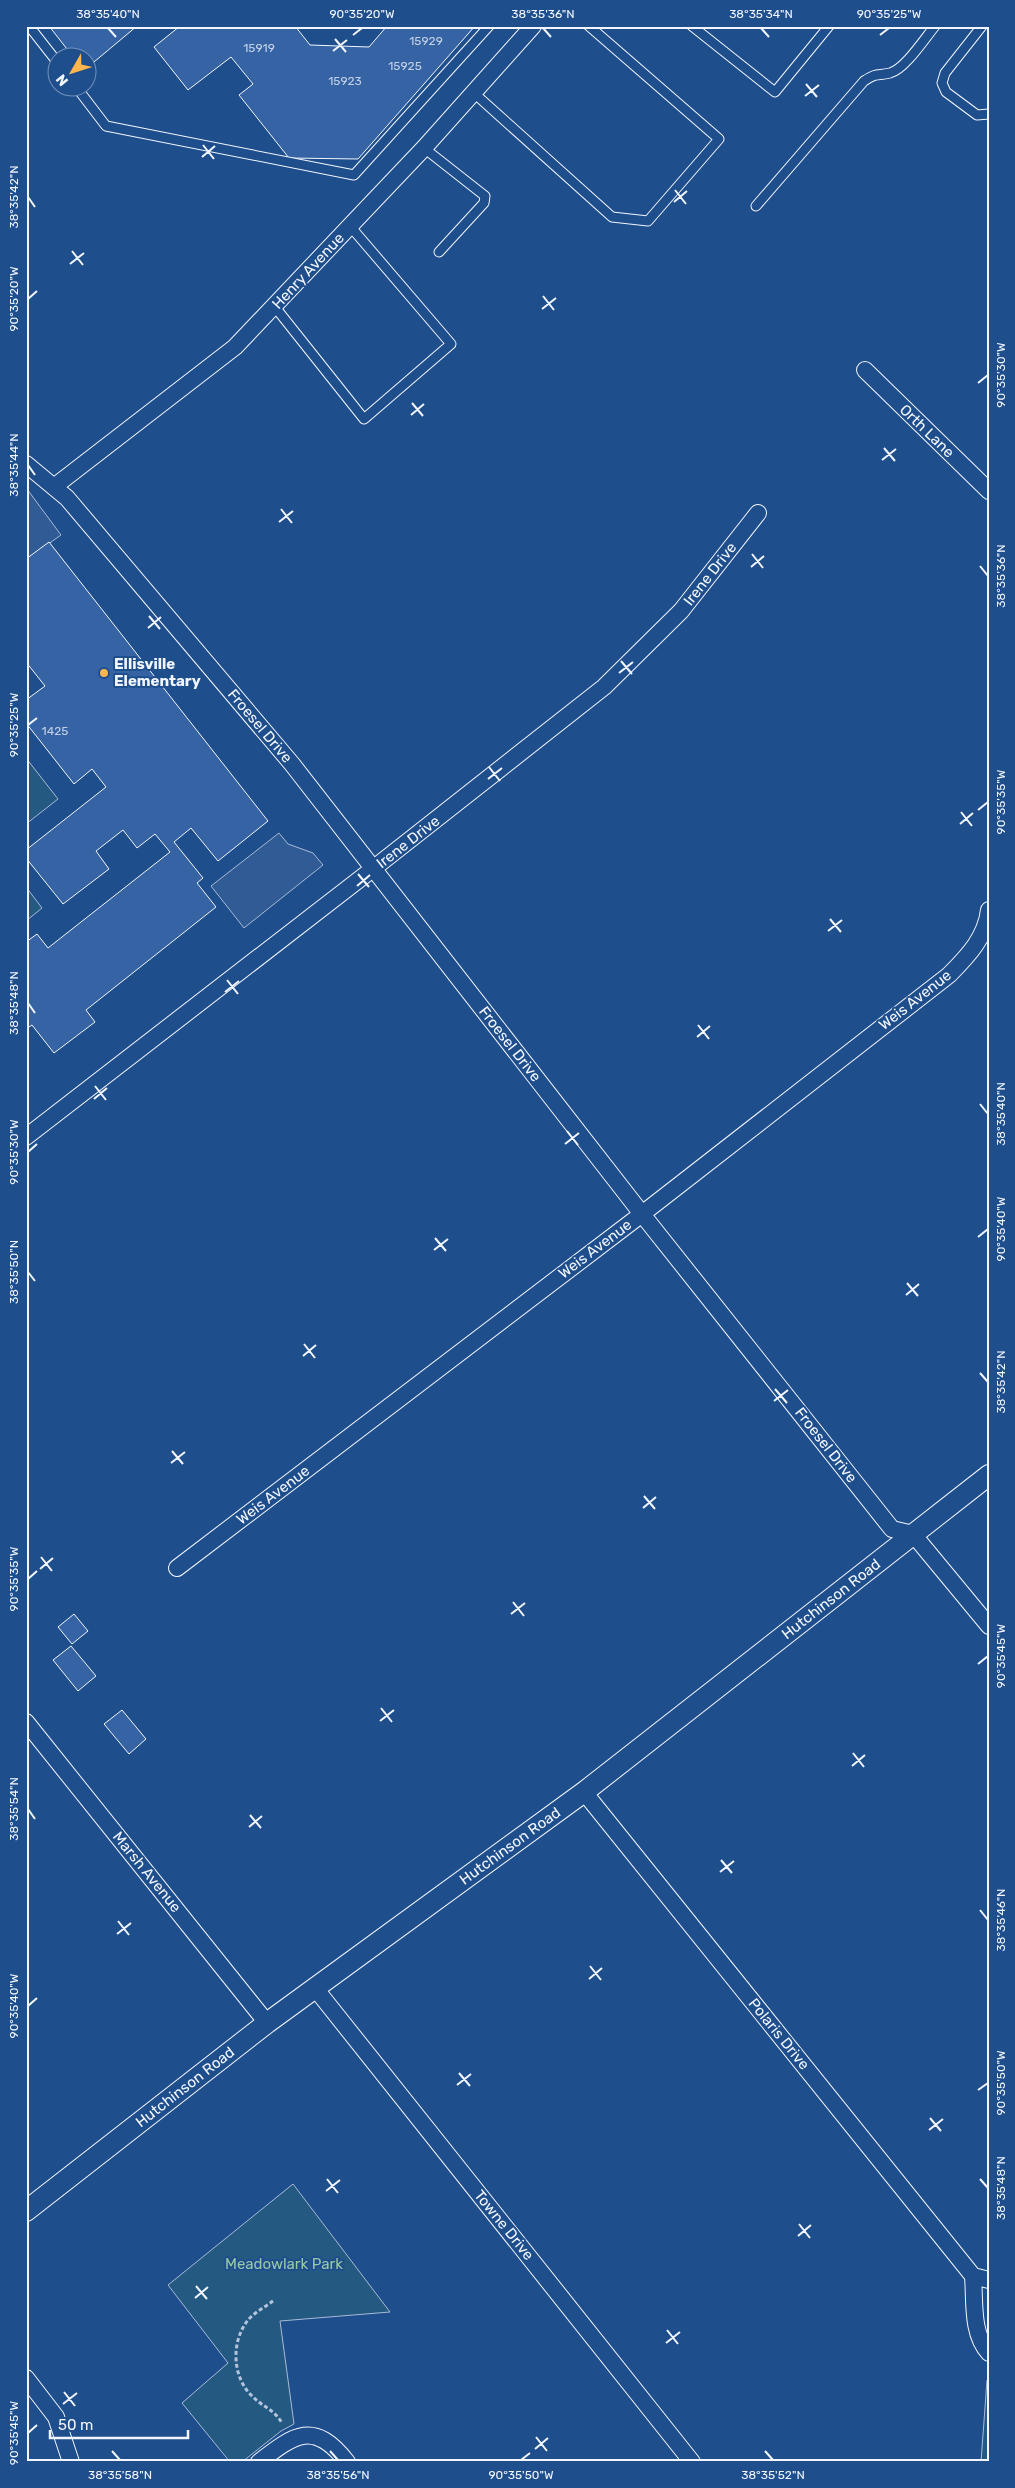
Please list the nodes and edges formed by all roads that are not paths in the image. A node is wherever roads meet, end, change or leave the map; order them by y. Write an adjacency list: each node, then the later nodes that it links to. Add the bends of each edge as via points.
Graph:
1 (29, 26): 9 (lane)
2 (489, 26): 11 (lane, via 354,175 106,126)
3 (533, 26): 10 (street, Henry Avenue)
4 (588, 26): 10 (lane, via 719,139 648,221 612,217)
5 (692, 26): 6 (lane, via 774,92)
6 (829, 26)
7 (934, 26): 14 (lane, via 904,63 891,73 877,73 864,81)
8 (982, 26): 12 (lane, via 945,72 942,82 946,92 977,115)
9 (48, 50)
10 (474, 93): 13 (street, Henry Avenue)
11 (85, 98)
12 (989, 114)
13 (424, 148): 15 (street, Henry Avenue); 16 (lane, via 485,196 484,203)
14 (756, 206)
15 (350, 226): 17 (street, Henry Avenue); 17 (lane, via 451,344 364,418)
16 (439, 252)
17 (274, 307): 20 (street, Henry Avenue, via 235,347)
18 (865, 370): 21 (street, Orth Lane)
19 (26, 464): 20 (street, Froesel Drive)
20 (55, 486): 23 (street, Froesel Drive, via 292,764)
21 (989, 492)
22 (758, 513): 23 (street, Irene Drive, via 681,611 604,687)
23 (374, 868): 25 (street, Irene Drive); 26 (street, Froesel Drive)
24 (989, 910): 26 (street, Weis Avenue, via 982,936 968,957 949,975)
25 (26, 1136)
26 (642, 1214): 28 (street, Froesel Drive, via 892,1529); 29 (street, Weis Avenue)
27 (989, 1475): 28 (street, Hutchinson Road)
28 (913, 1534): 30 (street); 32 (street, Hutchinson Road)
29 (177, 1568)
30 (989, 1626)
31 (26, 1722): 34 (street, Marsh Avenue)
32 (584, 1792): 33 (street, Hutchinson Road); 36 (street, Polaris Drive)
33 (315, 1988): 34 (street, Hutchinson Road); 42 (street, Towne Drive)
34 (267, 2023): 35 (street, Hutchinson Road)
35 (26, 2211)
36 (981, 2278): 37 (street, Polaris Drive, via 977,2331)
37 (989, 2353)
38 (26, 2378): 39 (street, via 56,2417)
39 (71, 2462)
40 (259, 2462): 41 (street, via 294,2437 330,2442)
41 (347, 2462)
42 (692, 2462)

